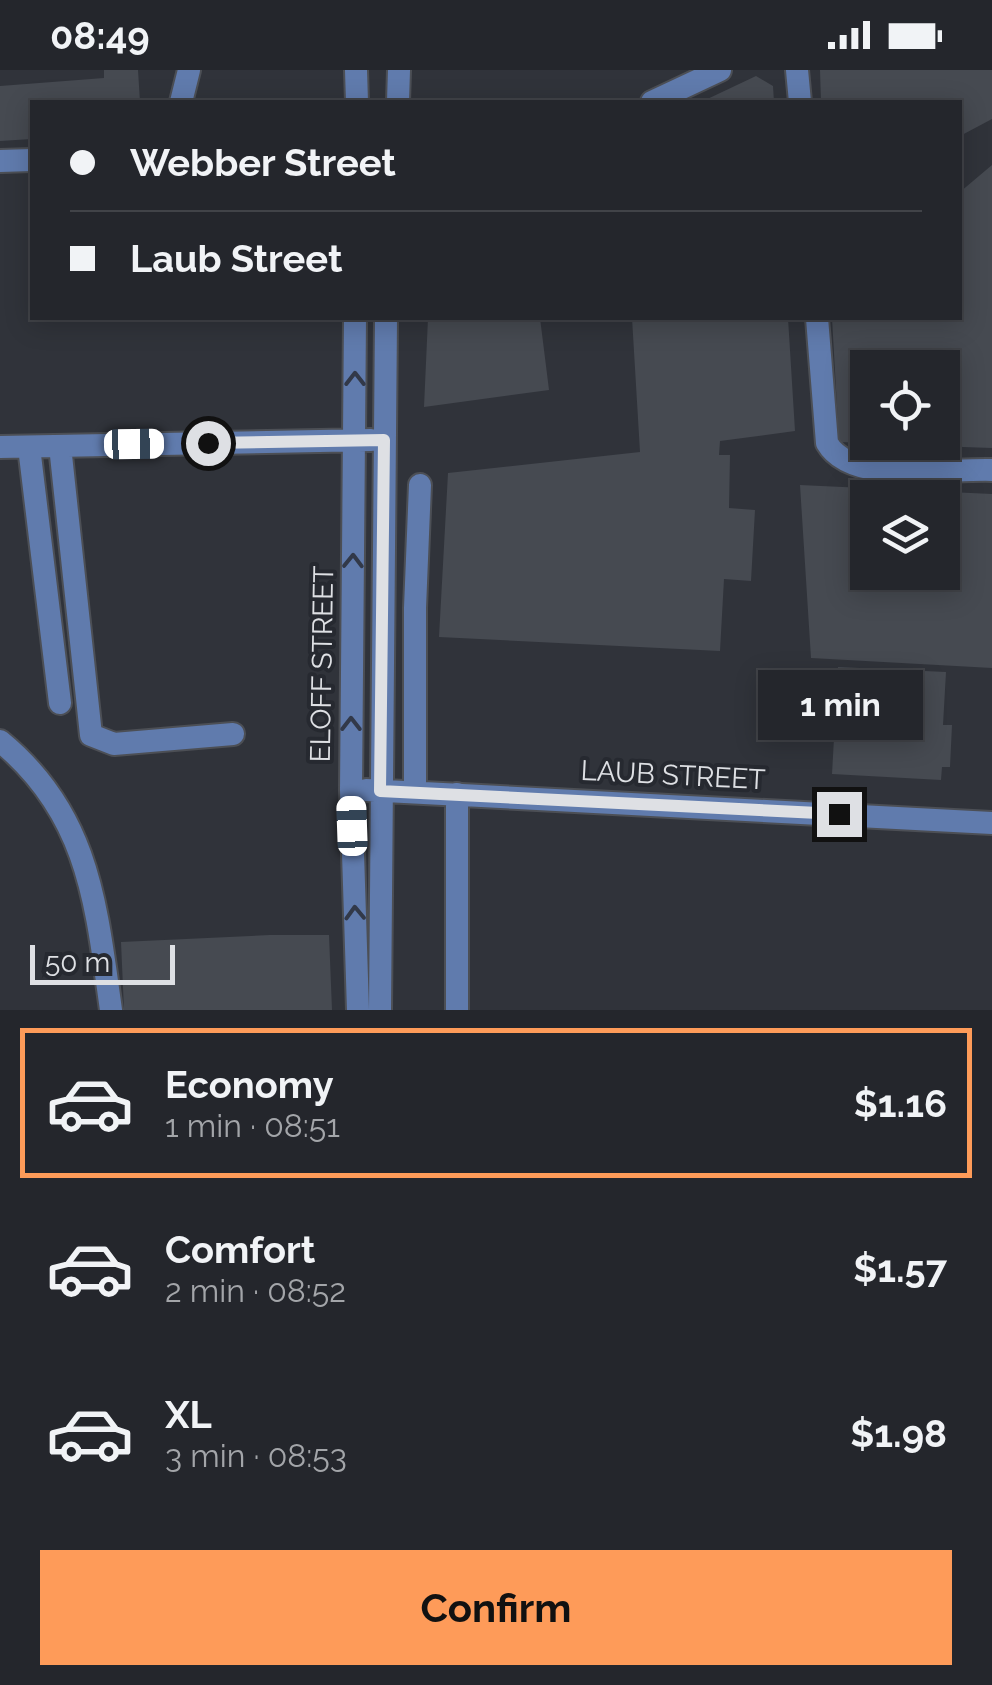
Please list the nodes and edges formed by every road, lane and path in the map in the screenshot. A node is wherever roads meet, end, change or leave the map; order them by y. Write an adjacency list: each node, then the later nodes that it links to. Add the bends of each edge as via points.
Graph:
1 (190, 70): 6 (street)
2 (356, 70): 7 (street)
3 (399, 70): 8 (street)
4 (720, 70): 9 (street)
5 (798, 70): 10 (street)
6 (182, 100)
7 (357, 100)
8 (398, 100)
9 (656, 100)
10 (800, 100)
11 (0, 160): 12 (street)
12 (30, 160)
13 (356, 320): 16 (street, ELOFF STREET, one-way to 13)
14 (386, 320): 17 (street)
15 (817, 320): 21 (street, via 827,443 835,457 858,467)
16 (355, 440): 17 (street); 18 (street); 26 (street, ELOFF STREET, one-way to 16)
17 (384, 440): 27 (street)
18 (60, 446): 19 (street); 24 (street, via 91,734 114,744)
19 (30, 447): 20 (street); 23 (street)
20 (0, 448)
21 (992, 470)
22 (420, 485): 28 (street)
23 (60, 703)
24 (233, 734)
25 (0, 741): 31 (street, via 56,800 81,848)
26 (351, 790): 27 (street, LAUB STREET); 32 (street, ELOFF STREET, one-way to 26)
27 (380, 791): 28 (street, LAUB STREET); 33 (street)
28 (415, 792): 29 (street, LAUB STREET)
29 (457, 794): 30 (street, LAUB STREET); 34 (street)
30 (992, 822)
31 (110, 1010)
32 (358, 1010)
33 (380, 1010)
34 (456, 1010)

